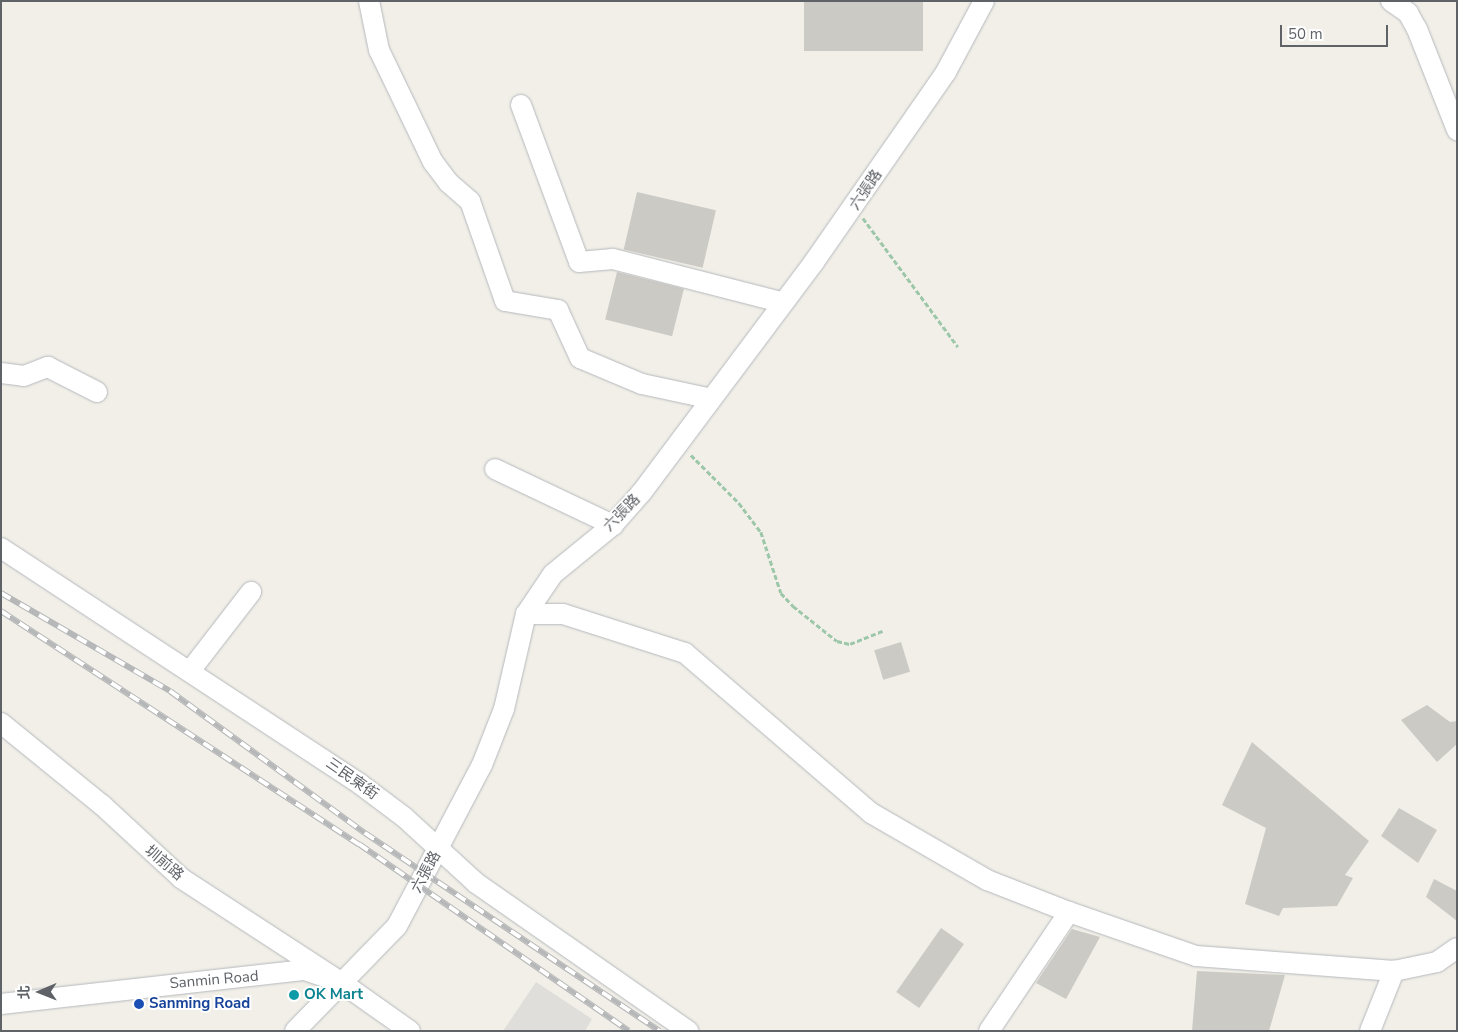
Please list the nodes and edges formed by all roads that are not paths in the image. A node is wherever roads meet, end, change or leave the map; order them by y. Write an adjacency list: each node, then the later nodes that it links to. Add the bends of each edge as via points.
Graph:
1 (369, 1): 9 (street, via 379,50 433,162 448,183 470,201 505,301 558,310 580,358 642,384)
2 (984, 1): 6 (street, 六張路, via 946,72 852,210)
3 (1391, 1): 5 (street, via 1408,13 1417,29)
4 (521, 105): 6 (street, via 579,262 613,258)
5 (1457, 130)
6 (781, 302): 9 (street, 六張路)
7 (1, 373): 8 (street, via 24,376 48,367)
8 (97, 392)
9 (708, 398): 11 (street, 六張路)
10 (494, 469): 11 (street)
11 (613, 525): 14 (street, 六張路, via 553,574)
12 (1, 548): 15 (street, 三民東街)
13 (251, 592): 15 (street)
14 (526, 614): 17 (street, 六張路, via 504,709 482,765); 18 (street, via 563,614 685,653 862,807 987,880)
15 (190, 670): 17 (street, 三民東街, via 367,790)
16 (1, 723): 21 (street, 圳前路, via 102,805 181,878)
17 (438, 849): 21 (street, 六張路, via 398,926); 25 (street, 三民東街, via 476,883 577,957)
18 (1069, 912): 20 (street, via 1196,956); 26 (street)
19 (1457, 948): 20 (street, via 1437,962)
20 (1394, 971): 27 (street)
21 (342, 983): 22 (street, Sanmin Road, via 305,970); 23 (street, 六張路); 24 (street, Sanmin Road)
22 (1, 1004)
23 (294, 1031)
24 (410, 1031)
25 (688, 1031)
26 (989, 1031)
27 (1370, 1031)

